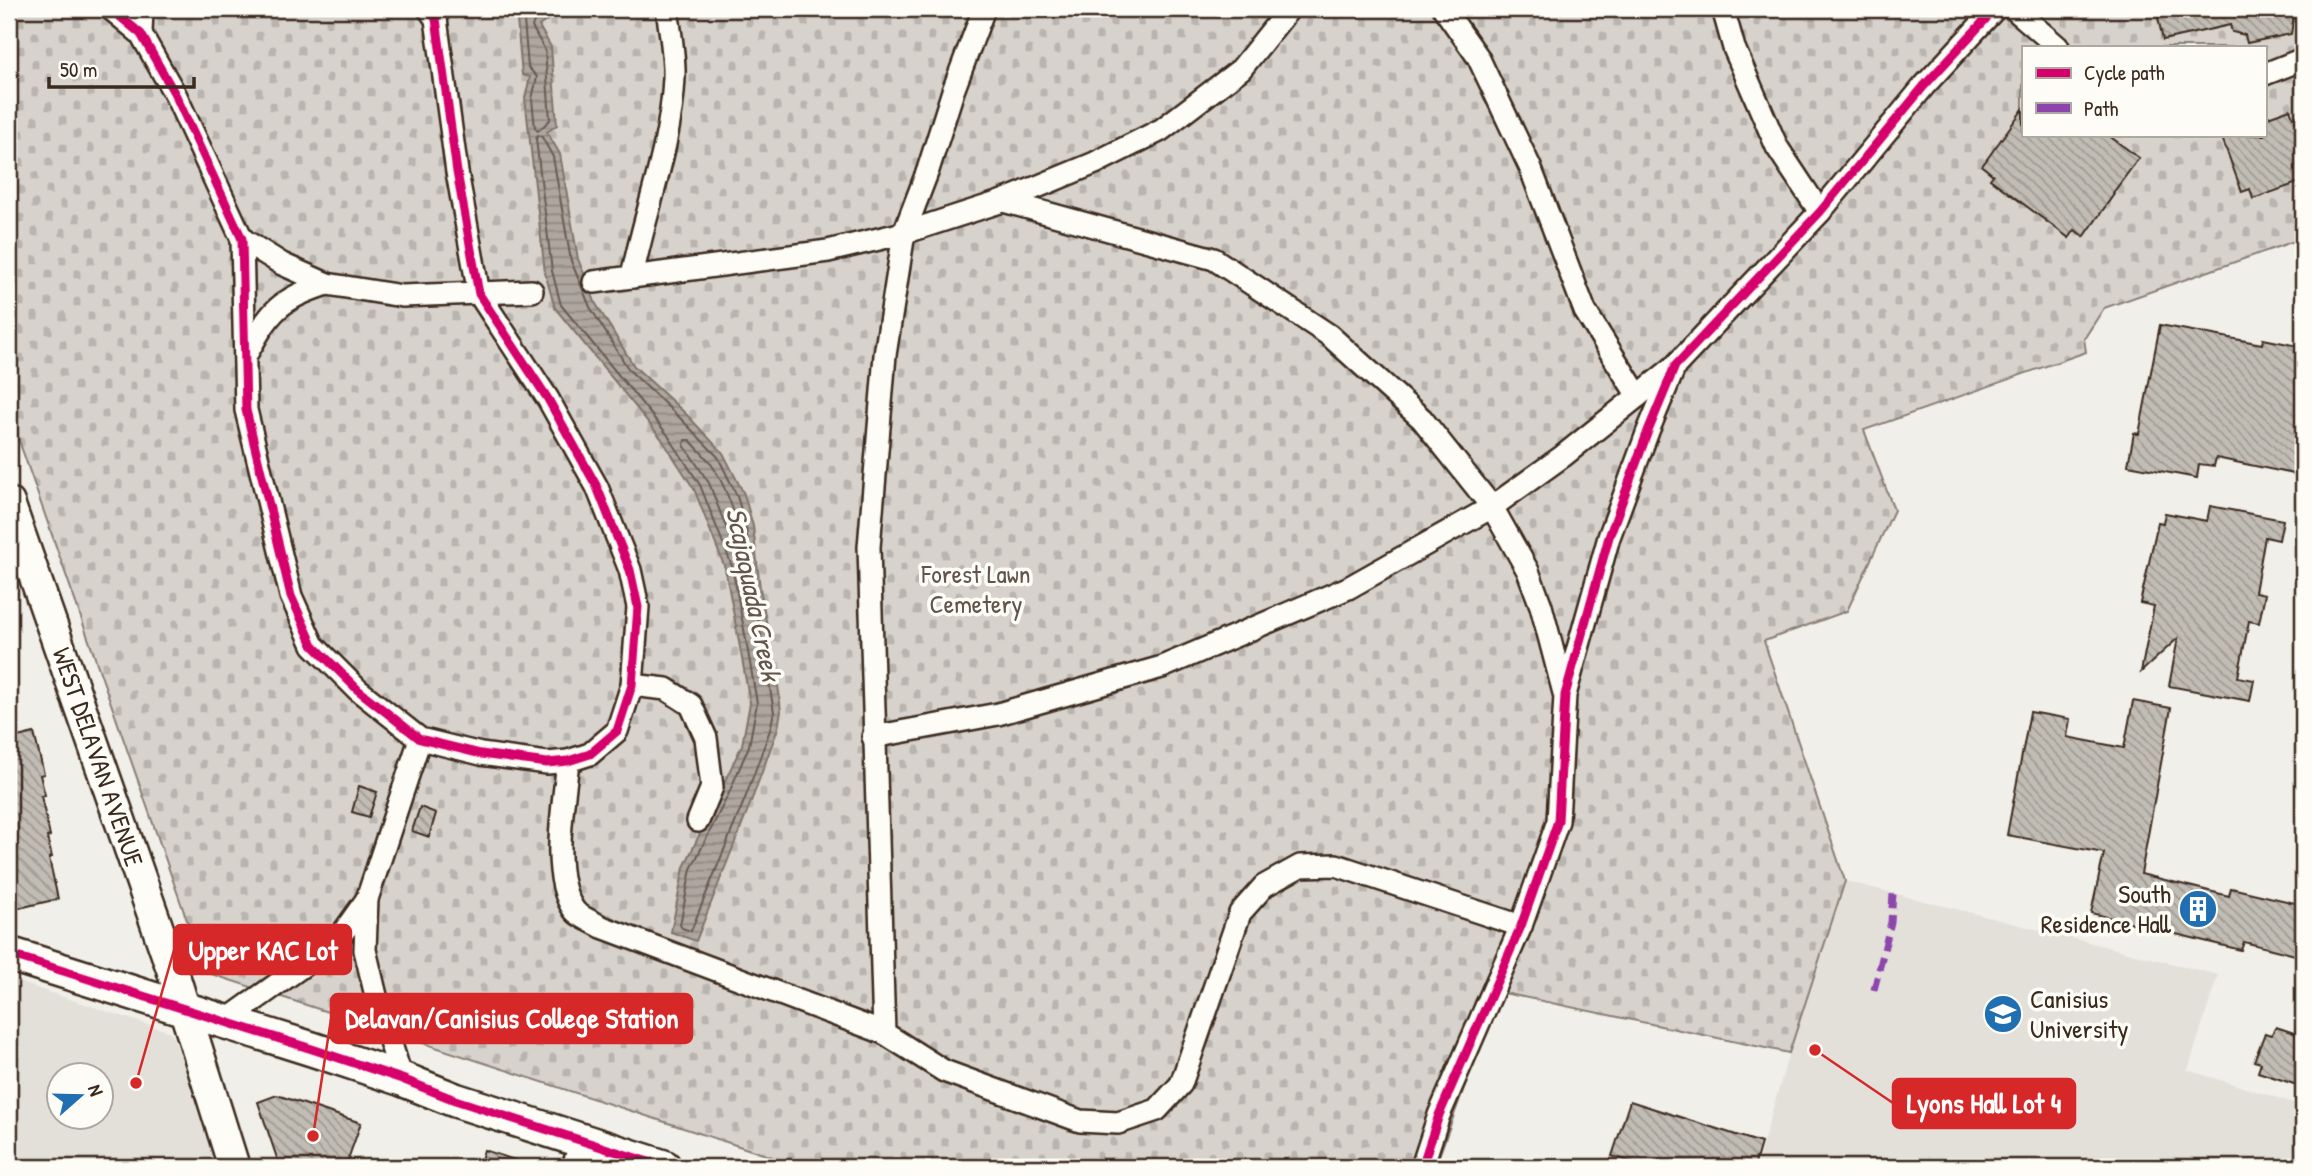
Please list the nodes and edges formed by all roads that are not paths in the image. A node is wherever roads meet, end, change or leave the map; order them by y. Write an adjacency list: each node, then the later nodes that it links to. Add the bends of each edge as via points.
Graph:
1 (111, 9): 11 (street)
2 (142, 9): 11 (street)
3 (667, 9): 19 (street, via 674,76 670,116)
4 (984, 9): 17 (street)
5 (1289, 9): 15 (street, via 1241,69 1161,130)
6 (1444, 9): 26 (street, via 1478,57 1530,167 1585,311)
7 (1723, 9): 16 (street, via 1734,48 1777,147)
8 (1994, 9): 16 (street)
9 (2014, 9): 12 (street)
10 (433, 12): 23 (street)
11 (141, 34): 18 (street, via 176,96)
12 (2057, 46)
13 (2303, 59): 14 (street)
14 (2266, 74)
15 (1003, 201): 17 (street); 28 (street, via 1214,259 1329,335 1422,419)
16 (1820, 212): 25 (street)
17 (904, 233): 19 (street, via 828,251); 31 (street, via 885,355 869,547)
18 (242, 239): 21 (street); 24 (street)
19 (632, 277): 20 (street)
20 (594, 282)
21 (327, 284): 23 (street, via 401,296); 24 (street, via 298,293 267,317)
22 (532, 291): 23 (street)
23 (479, 294): 29 (street, via 585,465 630,570 638,607)
24 (245, 357): 32 (street, via 246,410 291,596 307,633 313,645 358,690)
25 (1675, 366): 26 (street); 30 (street, via 1609,537)
26 (1638, 396): 28 (street)
27 (9, 503): 38 (street, WEST DELAVAN AVENUE)
28 (1492, 508): 30 (street, via 1528,571); 31 (street, via 1349,588 1162,667 998,714)
29 (632, 685): 33 (street, via 617,731 590,754); 34 (street, via 666,689 691,705 706,738 712,788)
30 (1565, 695): 36 (street, via 1558,821)
31 (873, 737): 40 (street)
32 (419, 739): 33 (street, via 481,754 547,763); 35 (street)
33 (568, 761): 40 (street, via 561,882 575,912 602,927)
34 (698, 821)
35 (366, 899): 39 (street, via 342,933); 41 (street, via 365,950)
36 (1521, 926): 40 (street, via 1336,865 1300,866 1264,886 1240,913 1181,1084 1157,1110 1118,1123 1080,1121 944,1071); 45 (street, via 1439,1115)
37 (9, 954): 38 (main road)
38 (185, 1011): 39 (main road); 43 (street, WEST DELAVAN AVENUE)
39 (223, 1022): 41 (main road)
40 (884, 1033)
41 (402, 1079): 42 (main road)
42 (577, 1154): 44 (main road)
43 (234, 1167)
44 (664, 1167)
45 (1422, 1167)

